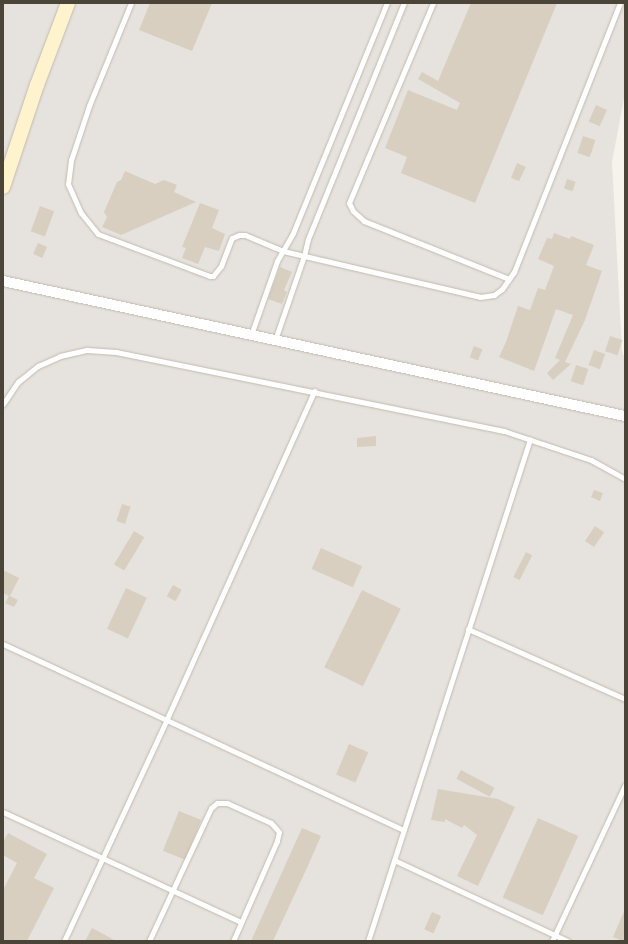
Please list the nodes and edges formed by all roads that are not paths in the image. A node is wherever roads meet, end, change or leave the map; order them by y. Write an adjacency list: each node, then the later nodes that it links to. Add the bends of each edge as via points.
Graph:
1 (68, 3): 7 (main road)
2 (131, 3): 8 (lane, via 70,160 68,184 81,213 98,234 210,276 213,276 221,266 232,238 239,235 245,235)
3 (387, 3): 8 (lane, via 293,233)
4 (404, 3): 9 (lane, via 308,239)
5 (433, 3): 10 (lane, via 349,203 353,211 364,221)
6 (620, 3): 10 (lane, via 514,272)
7 (3, 187)
8 (283, 251): 9 (lane); 12 (lane, via 277,261)
9 (304, 256): 10 (lane, via 480,297 494,295); 13 (lane)
10 (509, 279)
11 (3, 282): 12 (street)
12 (251, 335): 13 (street)
13 (275, 340): 16 (street)
14 (314, 392): 15 (lane, via 116,352 87,350 60,356 38,366 18,382); 17 (lane); 22 (lane)
15 (3, 404)
16 (625, 416)
17 (530, 438): 18 (lane, via 591,460); 19 (lane)
18 (625, 478)
19 (468, 629): 21 (lane); 25 (lane)
20 (3, 644): 22 (lane)
21 (625, 699)
22 (166, 721): 25 (lane); 26 (lane)
23 (625, 785): 30 (lane)
24 (3, 812): 26 (lane)
25 (403, 830): 27 (lane)
26 (103, 857): 28 (lane); 31 (lane)
27 (394, 860): 30 (lane); 34 (lane)
28 (172, 890): 29 (lane); 29 (lane, via 211,808 217,803 227,804 271,823 279,832 277,841); 32 (lane)
29 (241, 922): 33 (lane)
30 (555, 935): 35 (lane); 36 (lane)
31 (64, 941)
32 (149, 941)
33 (233, 941)
34 (368, 941)
35 (552, 941)
36 (568, 941)

